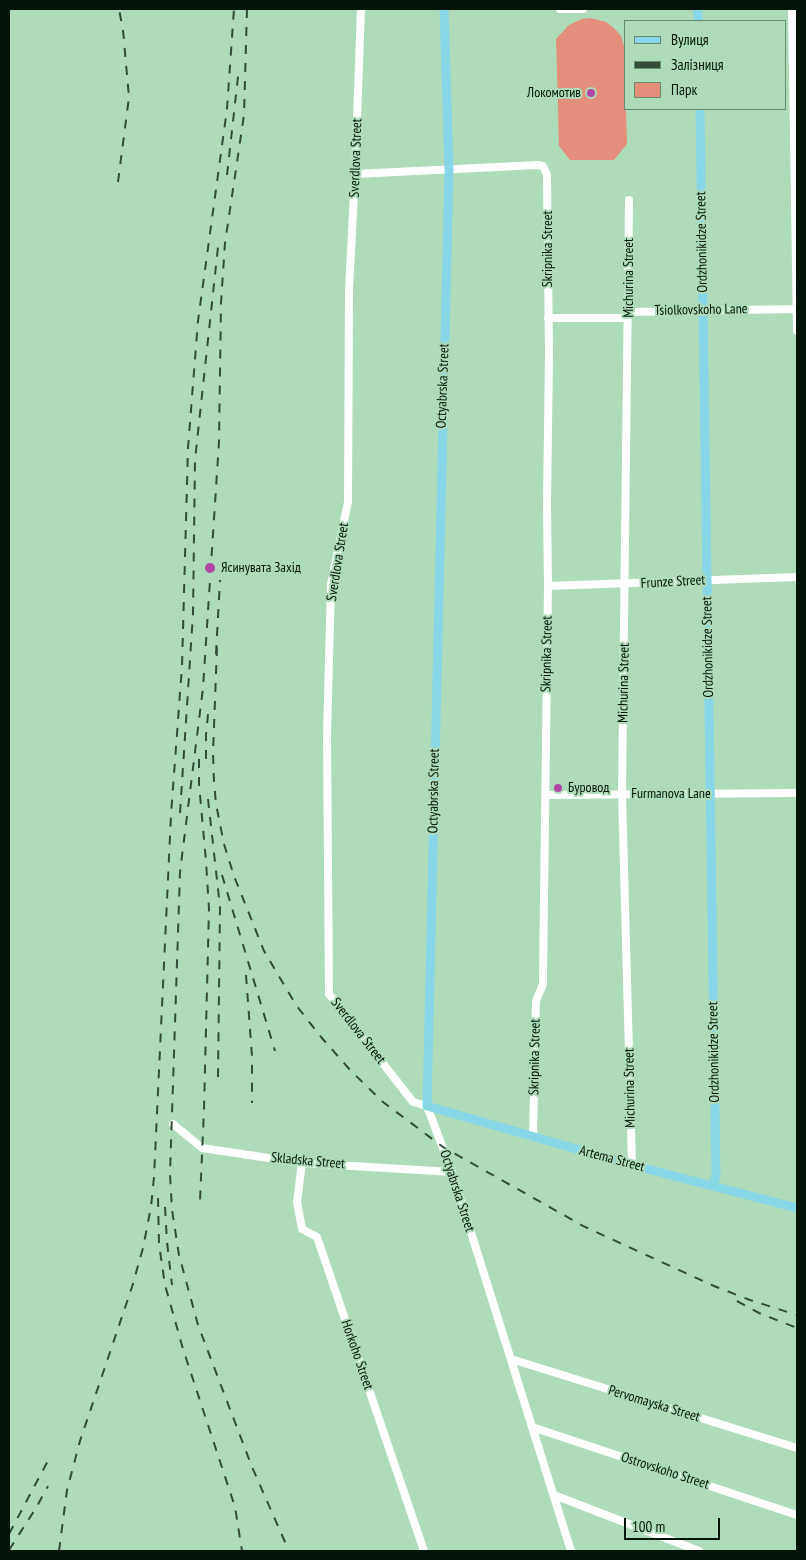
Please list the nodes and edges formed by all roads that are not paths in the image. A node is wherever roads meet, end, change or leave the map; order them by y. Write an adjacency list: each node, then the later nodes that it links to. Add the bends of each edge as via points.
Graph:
1 (361, 9): 8 (street, Sverdlova Street)
2 (444, 9): 7 (main road, Octyabrska Street)
3 (560, 9): 4 (street)
4 (583, 9)
5 (792, 9): 10 (street)
6 (700, 110): 11 (main road, Ordzhonikidze Street)
7 (449, 169): 8 (street); 13 (street, Skripnika Street, via 543,166 548,180); 23 (main road, Octyabrska Street)
8 (356, 174): 23 (street, Sverdlova Street, via 349,290 348,502 331,593 327,736 329,994 413,1102)
9 (629, 200): 12 (street, Michurina Street)
10 (797, 308): 11 (street, Tsiolkovskoho Lane); 14 (street)
11 (703, 310): 12 (street, Tsiolkovskoho Lane); 16 (main road, Ordzhonikidze Street)
12 (629, 312): 13 (street, Tsiolkovskoho Lane, via 623,318); 17 (street, Michurina Street)
13 (548, 318): 18 (street, Skripnika Street)
14 (797, 331)
15 (797, 577): 16 (street, Frunze Street)
16 (707, 580): 17 (street, Frunze Street); 21 (main road, Ordzhonikidze Street)
17 (625, 584): 18 (street, Frunze Street); 20 (street, Michurina Street)
18 (548, 586): 22 (street, Skripnika Street)
19 (797, 793): 21 (street, Furmanova Lane)
20 (622, 794): 21 (street, Furmanova Lane); 22 (street, Furmanova Lane); 27 (street, Michurina Street)
21 (710, 794): 29 (main road, Ordzhonikidze Street, via 716,1176)
22 (545, 795): 25 (street, Skripnika Street, via 543,984 536,1001)
23 (427, 1106): 25 (main road, Artema Street); 28 (street, Octyabrska Street)
24 (173, 1124): 26 (street, Skladska Street, via 202,1148)
25 (533, 1137): 27 (main road, Artema Street)
26 (302, 1163): 28 (street, Skladska Street); 36 (street, Horkoho Street, via 297,1202 302,1229 317,1237)
27 (632, 1165): 29 (main road, Artema Street)
28 (452, 1172): 31 (street, Octyabrska Street)
29 (713, 1185): 30 (main road, Artema Street)
30 (797, 1208)
31 (511, 1359): 32 (street, Octyabrska Street); 33 (street, Pervomayska Street)
32 (532, 1427): 34 (street, Octyabrska Street); 35 (street, Ostrovskoho Street)
33 (797, 1448)
34 (554, 1495): 37 (street, Octyabrska Street); 38 (street)
35 (797, 1516)
36 (424, 1551)
37 (571, 1551)
38 (700, 1551)

